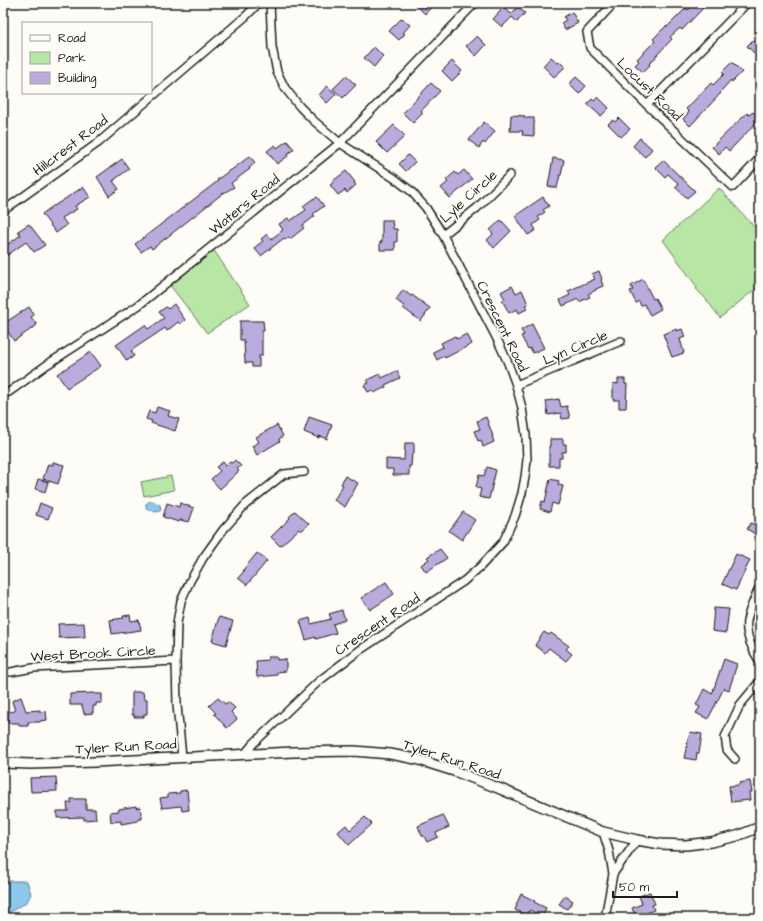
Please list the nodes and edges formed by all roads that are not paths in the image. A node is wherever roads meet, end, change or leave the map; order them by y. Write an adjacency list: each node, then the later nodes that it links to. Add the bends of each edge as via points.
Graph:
1 (259, 3): 10 (street, Hillcrest Road, via 98,143)
2 (270, 3): 7 (street, Crescent Road, via 272,47 277,72 285,88 300,107)
3 (475, 3): 7 (street, Waters Road)
4 (614, 3): 6 (street, Locust Road, via 587,32 590,48)
5 (747, 3): 6 (street)
6 (647, 105): 8 (street, Locust Road, via 734,186)
7 (340, 143): 11 (street, Crescent Road, via 411,191 426,208); 14 (street, Waters Road, via 139,305)
8 (760, 158)
9 (510, 175): 11 (street, Lyle Circle, via 477,208)
10 (3, 211)
11 (443, 235): 13 (street, Crescent Road, via 498,341)
12 (621, 341): 13 (street, Lyn Circle)
13 (516, 385): 21 (street, Crescent Road, via 526,435 527,460 518,507 503,542 464,580 360,650 319,681)
14 (3, 394)
15 (304, 472): 17 (street, via 284,474 246,505 222,530 203,558 181,601 177,623)
16 (760, 586): 18 (street, via 746,623 748,638)
17 (176, 661): 19 (street, West Brook Circle, via 33,668); 22 (street)
18 (760, 662)
19 (11, 672)
20 (760, 681): 23 (street, via 740,705 725,737 727,750)
21 (244, 755): 22 (street, Tyler Run Road); 26 (street, Tyler Run Road, via 354,751 416,759 498,788)
22 (182, 757): 24 (street, Tyler Run Road)
23 (735, 759)
24 (3, 763)
25 (760, 827): 27 (street, Tyler Run Road, via 737,836 686,845)
26 (603, 832): 27 (street, Tyler Run Road); 28 (street)
27 (637, 840): 28 (street)
28 (613, 874): 29 (street)
29 (604, 918)

